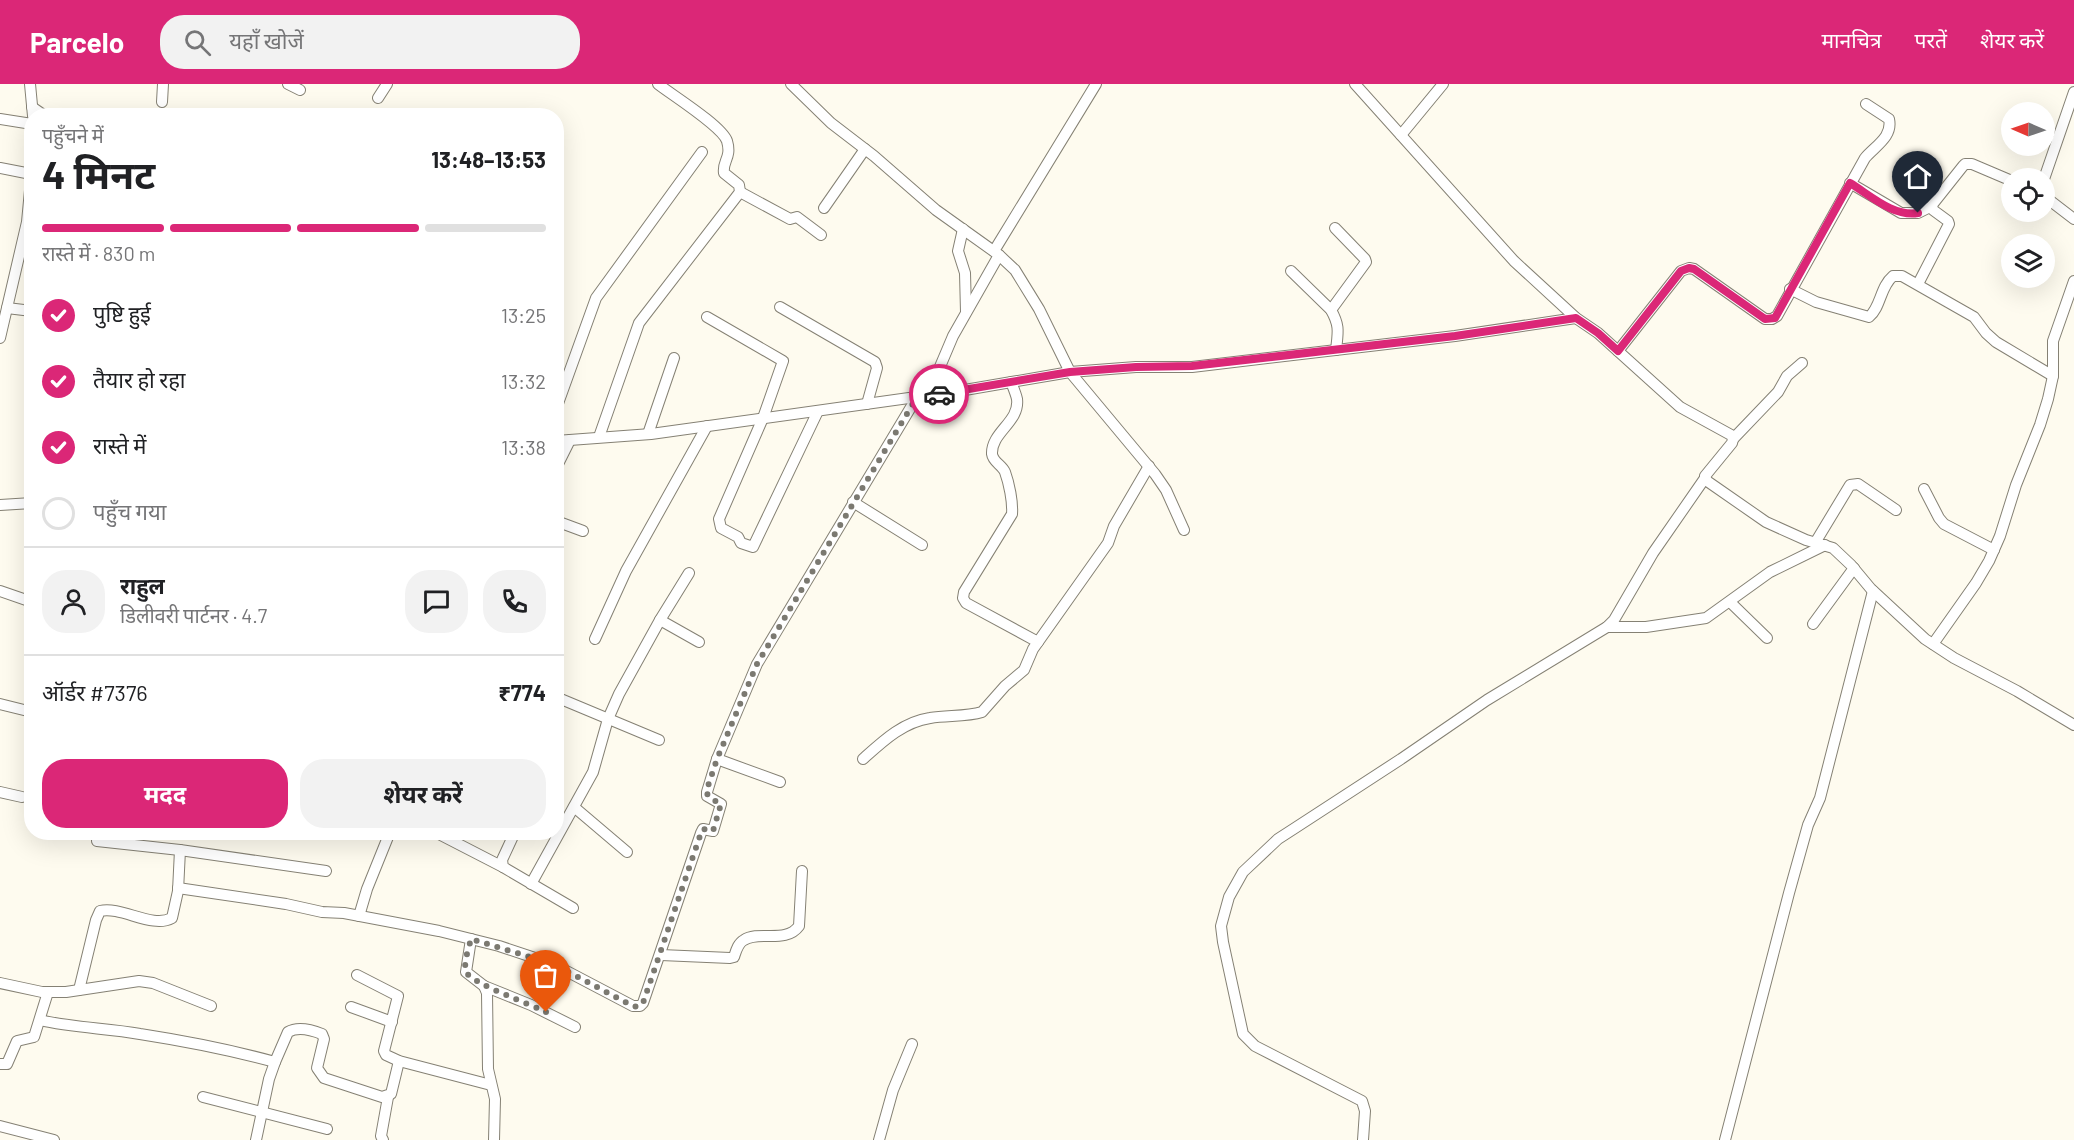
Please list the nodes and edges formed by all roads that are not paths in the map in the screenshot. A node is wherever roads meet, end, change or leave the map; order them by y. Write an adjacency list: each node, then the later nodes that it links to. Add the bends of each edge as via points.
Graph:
1 (30, 84): 15 (street)
2 (163, 84): 13 (street)
3 (288, 84): 10 (street)
4 (387, 84): 12 (street)
5 (657, 84): 26 (street, via 724,135 729,156 724,173 740,185)
6 (790, 84): 19 (street)
7 (1096, 84): 35 (street)
8 (1355, 84): 18 (street)
9 (1443, 84): 18 (street)
10 (300, 90)
11 (2074, 92): 22 (street)
12 (378, 98)
13 (162, 102)
14 (1866, 104): 25 (street, via 1889,119 1889,130)
15 (32, 108)
16 (0, 119): 17 (street)
17 (24, 123)
18 (1401, 135): 47 (street, via 1514,261)
19 (865, 149): 29 (street); 32 (street)
20 (702, 152): 56 (street, via 596,297)
21 (0, 168): 23 (street)
22 (2048, 168)
23 (24, 170)
24 (2001, 176): 28 (street, via 1965,164)
25 (1850, 183): 28 (street, via 1901,213 1918,213); 39 (street)
26 (740, 192): 34 (street, via 790,219 797,217); 63 (street, via 639,323)
27 (2055, 204): 30 (street)
28 (1932, 206): 38 (street, via 1949,224)
29 (824, 208)
30 (2074, 219)
31 (1335, 228): 44 (street, via 1366,262)
32 (963, 229): 35 (street); 45 (street, via 958,251 965,273)
33 (24, 232): 40 (street)
34 (821, 235)
35 (997, 253): 45 (street); 53 (street, via 1025,283)
36 (1291, 271): 44 (street)
37 (2074, 281): 54 (street, via 2053,340)
38 (1918, 284): 39 (street, via 1893,276 1874,312 1865,317 1816,302); 54 (street, via 1974,317 1996,342)
39 (1790, 289): 50 (street, via 1776,316 1765,319 1694,269 1685,269)
40 (6, 291): 42 (street)
41 (780, 307): 58 (street, via 875,362 877,368)
42 (7, 308): 43 (street); 48 (street)
43 (24, 310)
44 (1331, 310): 49 (street, via 1339,328)
45 (966, 313): 57 (street)
46 (706, 317): 60 (street, via 783,361)
47 (1576, 318): 49 (street); 50 (street)
48 (0, 338)
49 (1335, 350): 53 (street, via 1192,366)
50 (1618, 351): 64 (street, via 1680,407)
51 (674, 358): 62 (street)
52 (1802, 363): 64 (street)
53 (1070, 372): 55 (street); 68 (street)
54 (2053, 376): 80 (street, via 2040,425)
55 (1011, 382): 57 (street); 93 (street, via 1017,405 994,442 992,453 1005,471 1012,514 963,598)
56 (564, 387)
57 (923, 396): 58 (street); 71 (street)
58 (867, 404): 59 (street)
59 (818, 411): 60 (street); 60 (street, via 751,548 721,528 718,519)
60 (763, 418): 61 (street)
61 (708, 426): 62 (street); 91 (street, via 626,571)
62 (648, 434): 63 (street)
63 (599, 437): 66 (street)
64 (1733, 439): 69 (street)
65 (564, 440): 66 (street)
66 (570, 440): 67 (street)
67 (564, 452)
68 (1149, 466): 76 (street, via 1166,490); 93 (street, via 1108,543)
69 (1705, 478): 78 (street, via 1766,522); 89 (street)
70 (1924, 489): 80 (street, via 1944,524)
71 (853, 502): 79 (street); 101 (street, via 757,664)
72 (24, 504): 73 (street)
73 (0, 505)
74 (1896, 510): 78 (street, via 1858,484 1852,484)
75 (564, 524): 77 (street)
76 (1184, 530)
77 (583, 531)
78 (1820, 544): 81 (street, via 1833,548); 86 (street, via 1770,572)
79 (922, 545)
80 (1994, 550): 94 (street)
81 (1854, 568): 84 (street); 88 (street)
82 (689, 573): 87 (street)
83 (0, 591): 85 (street)
84 (1873, 591): 94 (street); 150 (street)
85 (24, 599)
86 (1730, 602): 89 (street, via 1700,620 1647,627); 90 (street)
87 (660, 620): 92 (street); 98 (street)
88 (1813, 624)
89 (1607, 627): 149 (street, via 1487,700 1278,838 1243,872 1229,897 1221,926 1242,1031 1255,1046 1362,1101)
90 (1767, 638)
91 (595, 639)
92 (699, 642)
93 (1038, 642): 102 (street, via 1024,670 982,712 916,722 888,737)
94 (1933, 644): 99 (street)
95 (564, 700): 98 (street)
96 (0, 704): 97 (street)
97 (24, 710)
98 (608, 719): 100 (street); 106 (street, via 598,759)
99 (2074, 725)
100 (659, 740)
101 (717, 759): 103 (street); 123 (street, via 707,796 721,807 713,831 703,829 701,833)
102 (863, 759)
103 (780, 782)
104 (0, 792): 105 (street)
105 (22, 797)
106 (574, 807): 107 (street); 114 (street)
107 (564, 825)
108 (387, 840): 121 (street)
109 (451, 840): 115 (street)
110 (511, 840): 115 (street, via 502,860)
111 (556, 840): 118 (street)
112 (97, 841): 113 (street)
113 (180, 850): 116 (street); 119 (street)
114 (627, 852)
115 (503, 867): 118 (street)
116 (326, 871)
117 (802, 871): 123 (street, via 796,931 746,938 730,958)
118 (531, 884): 120 (street)
119 (178, 888): 121 (street); 127 (street, via 174,915 168,920 100,911)
120 (573, 908)
121 (359, 916): 122 (street)
122 (471, 939): 123 (street, via 553,964 637,1007 643,1003); 126 (street, via 466,972)
123 (661, 955)
124 (357, 975): 132 (street, via 398,996)
125 (0, 983): 128 (street)
126 (484, 986): 133 (street); 138 (street)
127 (79, 990): 128 (street); 129 (street, via 139,981)
128 (48, 992): 131 (street)
129 (211, 1006)
130 (351, 1007): 132 (street)
131 (40, 1020): 136 (street, via 139,1034); 137 (street, via 34,1037 17,1041 10,1060)
132 (392, 1022): 135 (street, via 384,1051)
133 (575, 1027)
134 (912, 1044): 148 (street, via 893,1090)
135 (399, 1061): 138 (street); 140 (street)
136 (275, 1062): 140 (street, via 288,1032 295,1028 318,1032 324,1038 317,1068 324,1078); 141 (street)
137 (0, 1064)
138 (491, 1085): 147 (street, via 495,1099)
139 (203, 1097): 141 (street)
140 (388, 1097): 146 (street, via 381,1136)
141 (262, 1112): 143 (street); 145 (street)
142 (0, 1126): 144 (street)
143 (327, 1129)
144 (54, 1140)
145 (256, 1140)
146 (384, 1140)
147 (494, 1140)
148 (879, 1140)
149 (1363, 1140)
150 (1725, 1140)

